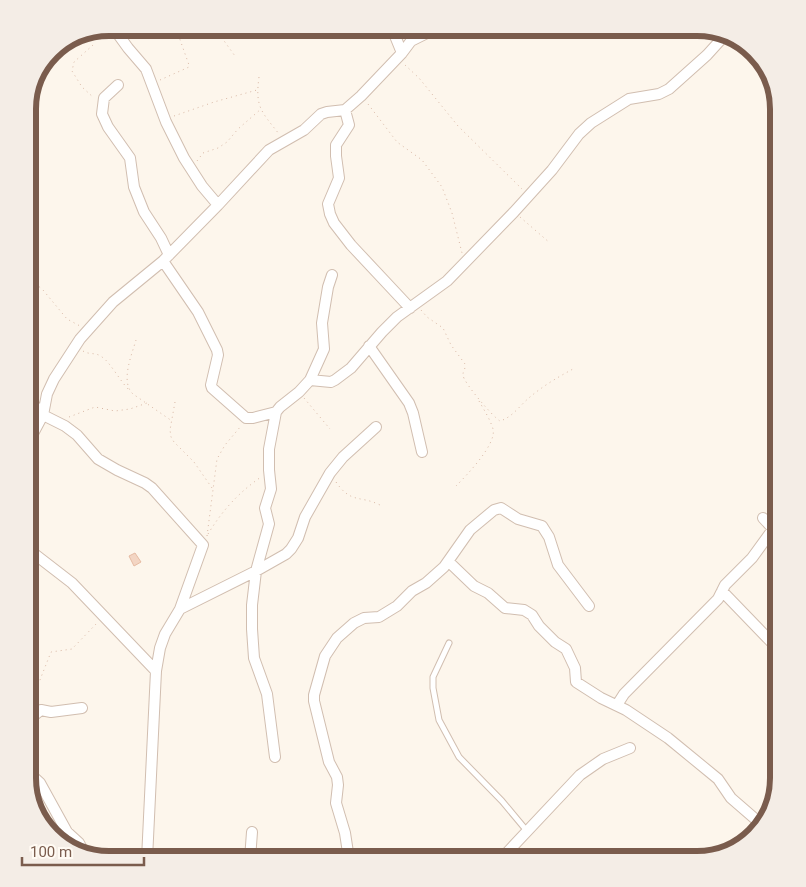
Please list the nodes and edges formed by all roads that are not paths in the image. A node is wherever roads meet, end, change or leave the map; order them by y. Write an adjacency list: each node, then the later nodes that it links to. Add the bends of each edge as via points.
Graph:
1 (119, 36): 8 (street, via 146,69 167,124 191,169)
2 (395, 36): 5 (street)
3 (421, 36): 5 (street, via 411,41)
4 (720, 41): 11 (street, via 669,89 659,94 628,98 591,123 514,212 447,281)
5 (401, 54): 7 (street)
6 (118, 85): 9 (street, via 106,95 102,114 130,158 134,187 144,212 161,238)
7 (345, 110): 8 (street, via 321,114 304,130 269,150); 11 (street, via 349,126 336,145 339,178 328,204 330,214 351,245)
8 (218, 205): 9 (street)
9 (166, 258): 15 (street, via 217,350 212,388 249,419); 16 (street, via 113,302 87,331 50,386)
10 (332, 276): 13 (street, via 322,323 324,349)
11 (413, 306): 12 (street)
12 (369, 346): 13 (street, via 351,368 333,382); 19 (street, via 409,403)
13 (310, 380): 15 (street)
14 (36, 407): 16 (street)
15 (276, 412): 25 (street, via 269,449 270,490 265,508 269,524)
16 (43, 415): 18 (street); 28 (street, via 76,435 98,459 152,488 202,543 201,556)
17 (376, 427): 25 (street, via 330,473 291,549)
18 (36, 428)
19 (422, 452)
20 (764, 518): 21 (street)
21 (770, 525)
22 (770, 538): 26 (street)
23 (36, 555): 31 (street, via 72,583)
24 (449, 562): 27 (street, via 470,530 501,508 518,519 540,524 546,530 558,565); 32 (street, via 474,586 505,608 524,610 532,615 555,642 566,649 575,668 576,682); 44 (street, via 385,614 354,622 337,638 320,671 314,700 329,762 337,777 336,803)
25 (256, 571): 28 (street); 36 (street, via 252,605 254,658 267,694)
26 (722, 591): 29 (street); 32 (street, via 718,600 624,694)
27 (589, 606)
28 (180, 609): 31 (street, via 163,641)
29 (770, 641)
30 (449, 643): 39 (lane, via 434,677 439,720 459,757)
31 (156, 671): 42 (street)
32 (617, 705): 38 (street, via 668,738 707,769 731,798)
33 (82, 708): 34 (street)
34 (36, 713)
35 (630, 748): 39 (street, via 603,759 580,775)
36 (276, 757)
37 (36, 780): 41 (street, via 64,827)
38 (756, 820)
39 (528, 831): 45 (street)
40 (252, 832): 43 (street)
41 (80, 844)
42 (147, 851)
43 (251, 851)
44 (348, 851)
45 (509, 851)

